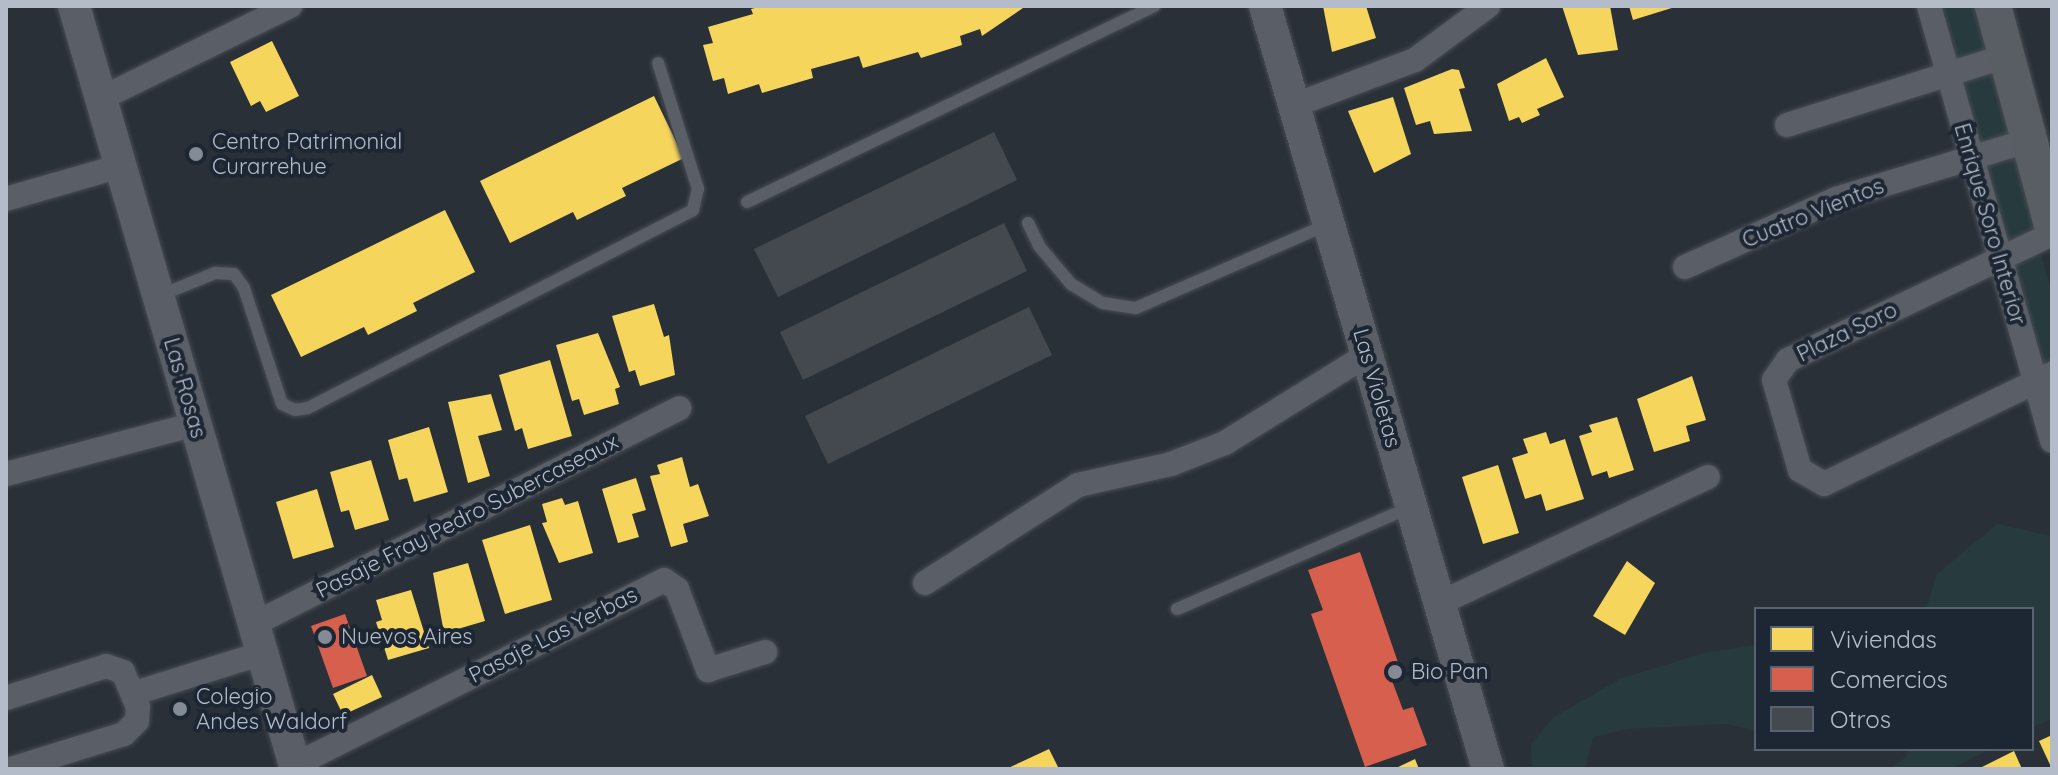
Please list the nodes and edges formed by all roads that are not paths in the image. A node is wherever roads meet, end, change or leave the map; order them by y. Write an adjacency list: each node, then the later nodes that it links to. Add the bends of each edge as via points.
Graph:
1 (74, 6): 11 (street, Las Rosas)
2 (290, 6): 11 (street)
3 (1154, 6): 18 (lane)
4 (1265, 6): 12 (street, Las Violetas)
5 (1488, 6): 12 (street, via 1415,60)
6 (1929, 6): 10 (street, Enrique Soro Interior)
7 (1993, 6): 8 (main road)
8 (2006, 56): 10 (street); 14 (main road)
9 (658, 63): 25 (lane, via 698,189 693,210 308,408 282,404 244,288 234,274 215,273)
10 (1947, 74): 13 (street); 15 (street, Enrique Soro Interior)
11 (100, 99): 16 (street, Las Rosas)
12 (1295, 105): 20 (street, Las Violetas)
13 (1787, 125)
14 (2030, 140): 15 (street, Cuatro Vientos); 21 (main road)
15 (1971, 157): 23 (street, Enrique Soro Interior); 24 (street, Cuatro Vientos, via 1817,206)
16 (120, 166): 17 (street); 25 (street, Las Rosas)
17 (6, 199)
18 (747, 202)
19 (1028, 223): 20 (lane, via 1039,246 1071,284 1103,303 1136,308)
20 (1329, 223): 26 (street, Las Violetas)
21 (2052, 224)
22 (2052, 234): 23 (street, Plaza Soro)
23 (2000, 258): 27 (street, Enrique Soro Interior); 27 (street, Plaza Soro, via 1777,370 1776,391 1800,470 1824,484)
24 (1685, 267)
25 (158, 296): 29 (street, Las Rosas)
26 (1367, 355): 33 (street, Las Violetas); 34 (street, via 1225,443 1171,464 1078,485)
27 (2044, 378): 30 (street, Enrique Soro Interior)
28 (679, 408): 37 (street, Pasaje Fray Pedro Subercaseaux)
29 (195, 424): 31 (street); 37 (street, Las Rosas)
30 (2052, 441)
31 (6, 474)
32 (1708, 477): 35 (street)
33 (1411, 507): 35 (street, Las Violetas); 36 (lane)
34 (925, 583)
35 (1440, 603): 43 (street, Las Violetas)
36 (1177, 609)
37 (258, 639): 39 (street, Pasaje Fray Pedro Subercaseaux); 41 (street, Las Rosas)
38 (765, 652): 41 (street, Pasaje Las Yerbas, via 723,670 708,670 677,589 664,580)
39 (135, 693): 40 (street, via 123,672 106,666); 42 (street, via 137,721 124,734)
40 (6, 698)
41 (296, 767)
42 (11, 769)
43 (1488, 769)

